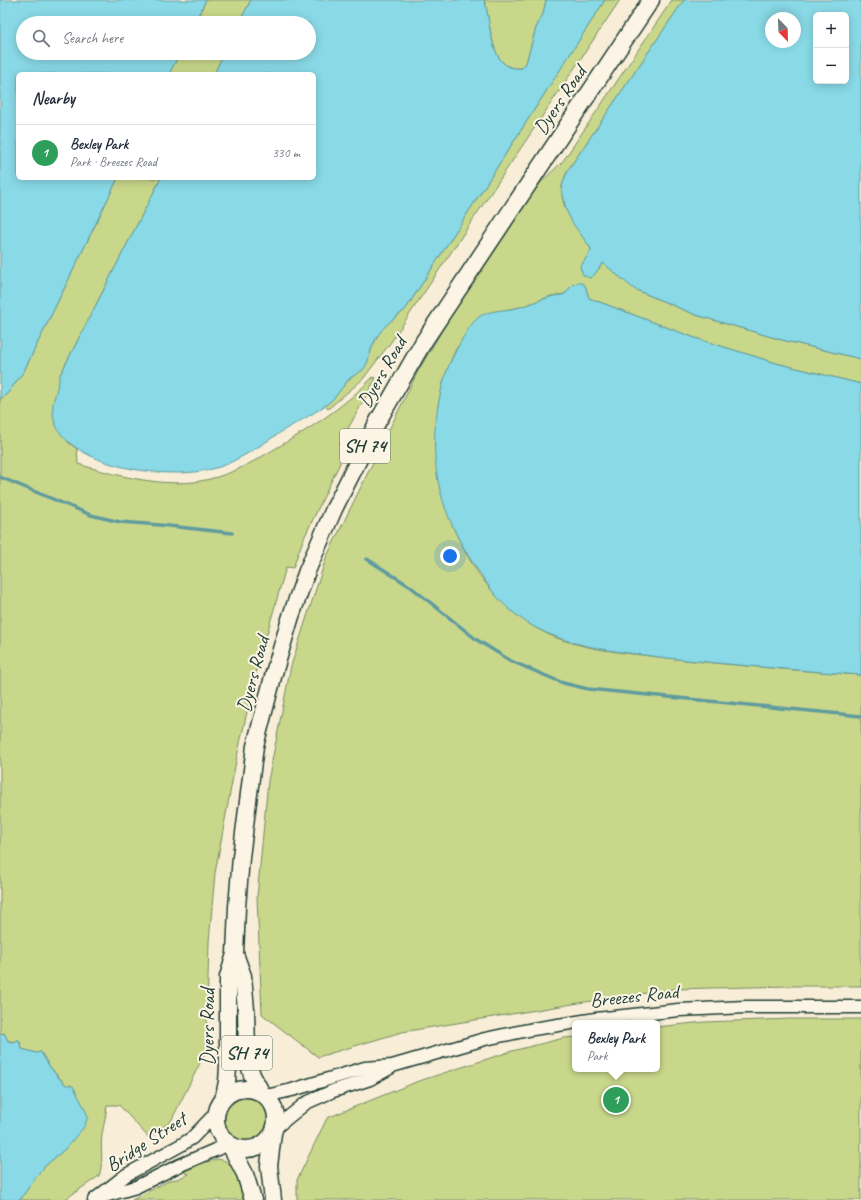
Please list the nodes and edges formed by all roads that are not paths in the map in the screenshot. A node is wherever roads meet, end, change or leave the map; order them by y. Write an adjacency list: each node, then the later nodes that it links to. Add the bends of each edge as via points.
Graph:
1 (651, 0): 2 (highway, Dyers Road / SH 74, via 424,341 378,421 320,539 289,623 255,746 241,857)
2 (235, 954): 7 (highway, Dyers Road / SH 74, via 243,976 249,1066); 8 (highway, Dyers Road / SH 74, via 228,978 227,1082)
3 (861, 1007): 4 (main road, Breezes Road, via 746,1006 678,1010)
4 (590, 1020)
5 (572, 1023): 6 (main road, Breezes Road, via 485,1039)
6 (392, 1066): 7 (main road, Breezes Road, via 365,1068 292,1090); 9 (main road, Breezes Road, via 370,1079 306,1103)
7 (264, 1094): 8 (highway, SH 74, via 240,1089 234,1091); 9 (highway, SH 74, via 276,1111)
8 (219, 1106): 10 (highway, SH 74, via 217,1127 223,1139); 11 (main road, Bridge Street, via 192,1138 126,1175)
9 (274, 1131): 10 (highway, via 265,1143 254,1149); 13 (highway, SH 74, via 269,1166)
10 (230, 1145): 11 (main road, Bridge Street, via 178,1166 136,1187); 12 (highway, SH 74, via 246,1174)
11 (94, 1200)
12 (253, 1200)
13 (273, 1200)

